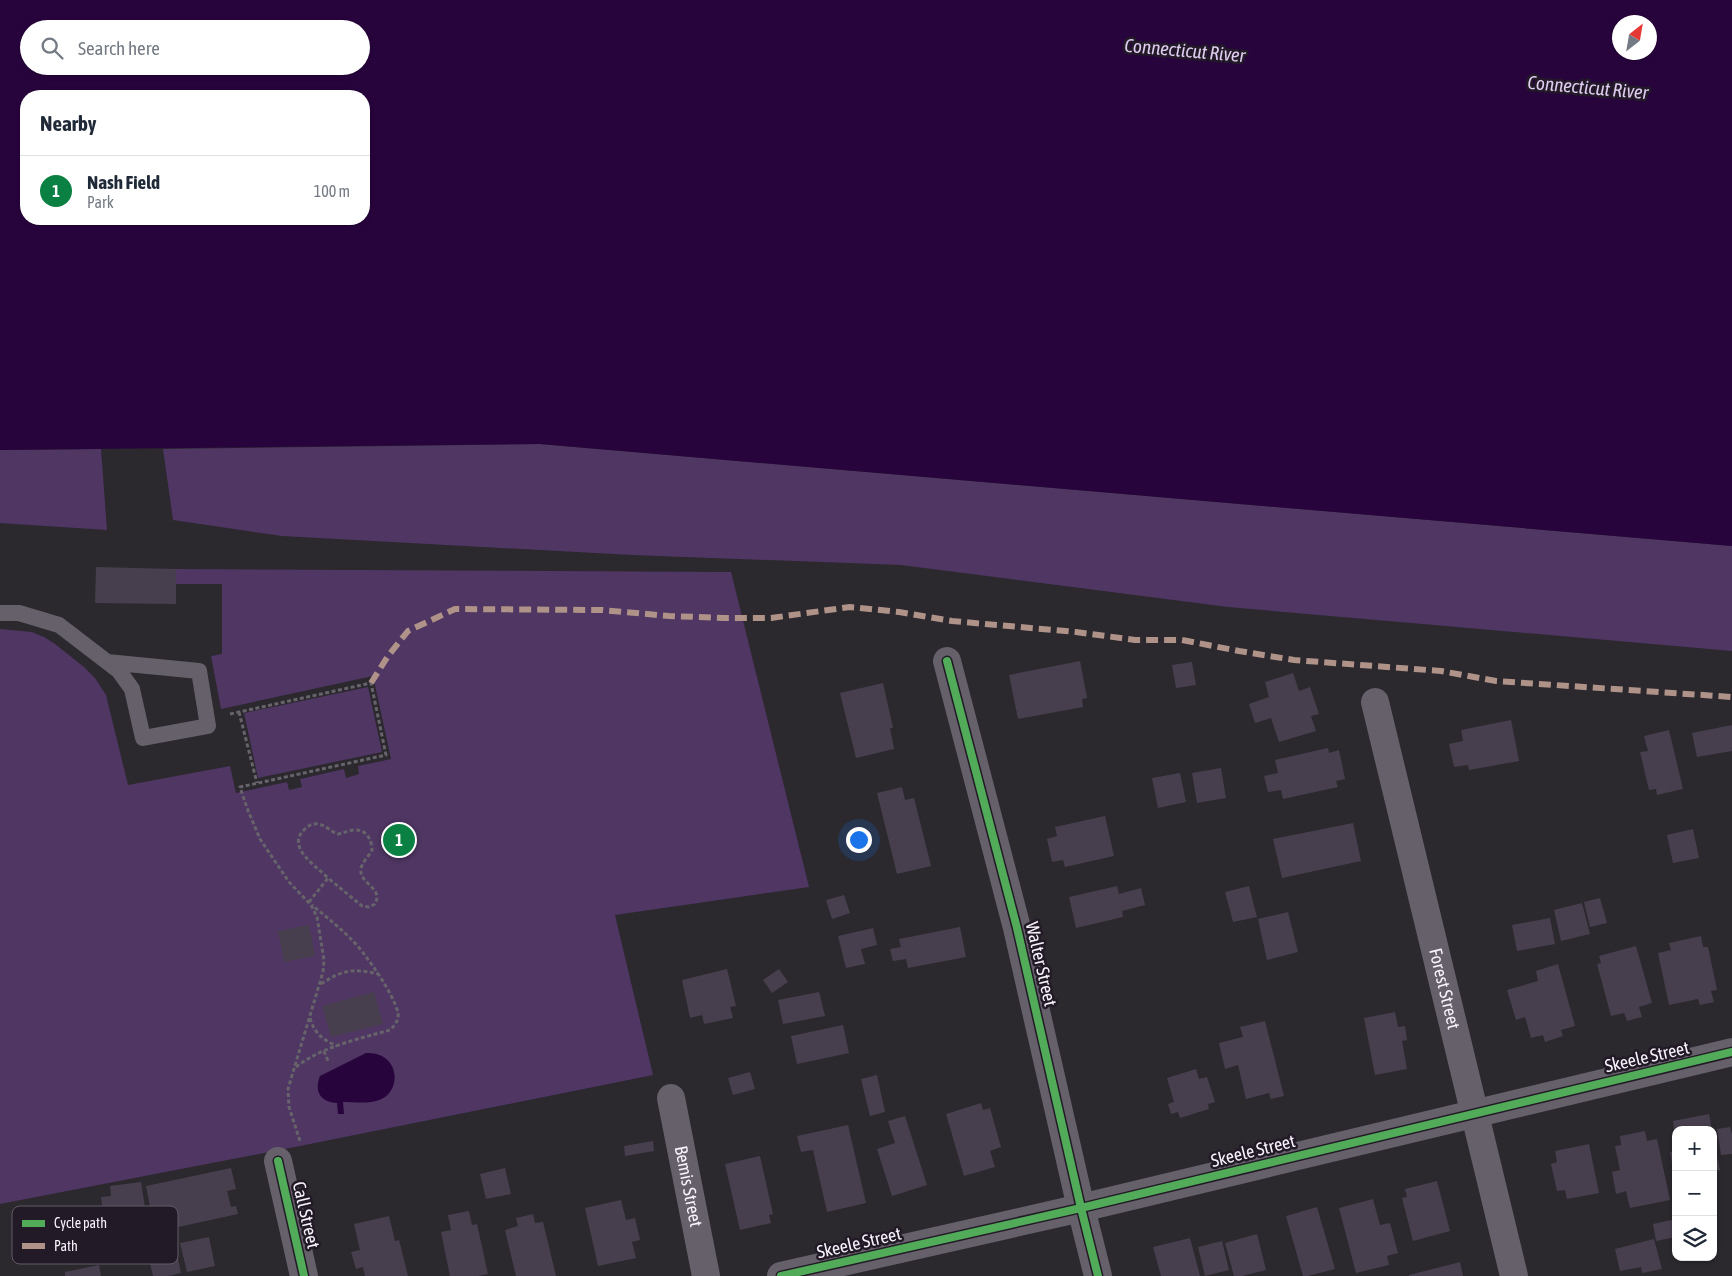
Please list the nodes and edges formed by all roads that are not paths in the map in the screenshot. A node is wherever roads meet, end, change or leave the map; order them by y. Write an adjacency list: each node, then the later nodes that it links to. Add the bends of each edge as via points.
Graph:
1 (0, 613): 3 (lane, via 18,613 59,625)
2 (947, 661): 9 (street, Walter Street, via 1017,928)
3 (107, 662): 3 (lane, via 119,671 132,689 144,738 208,726 199,671)
4 (1375, 702): 7 (street, Forest Street)
5 (1732, 1052): 7 (street, Skeele Street)
6 (670, 1098): 11 (street, Bemis Street)
7 (1476, 1113): 9 (street, Skeele Street); 14 (street, Forest Street)
8 (278, 1161): 10 (street, Call Street)
9 (1081, 1208): 12 (street, Skeele Street); 13 (street, Walter Street)
10 (304, 1276)
11 (706, 1276)
12 (781, 1276)
13 (1098, 1276)
14 (1514, 1276)

